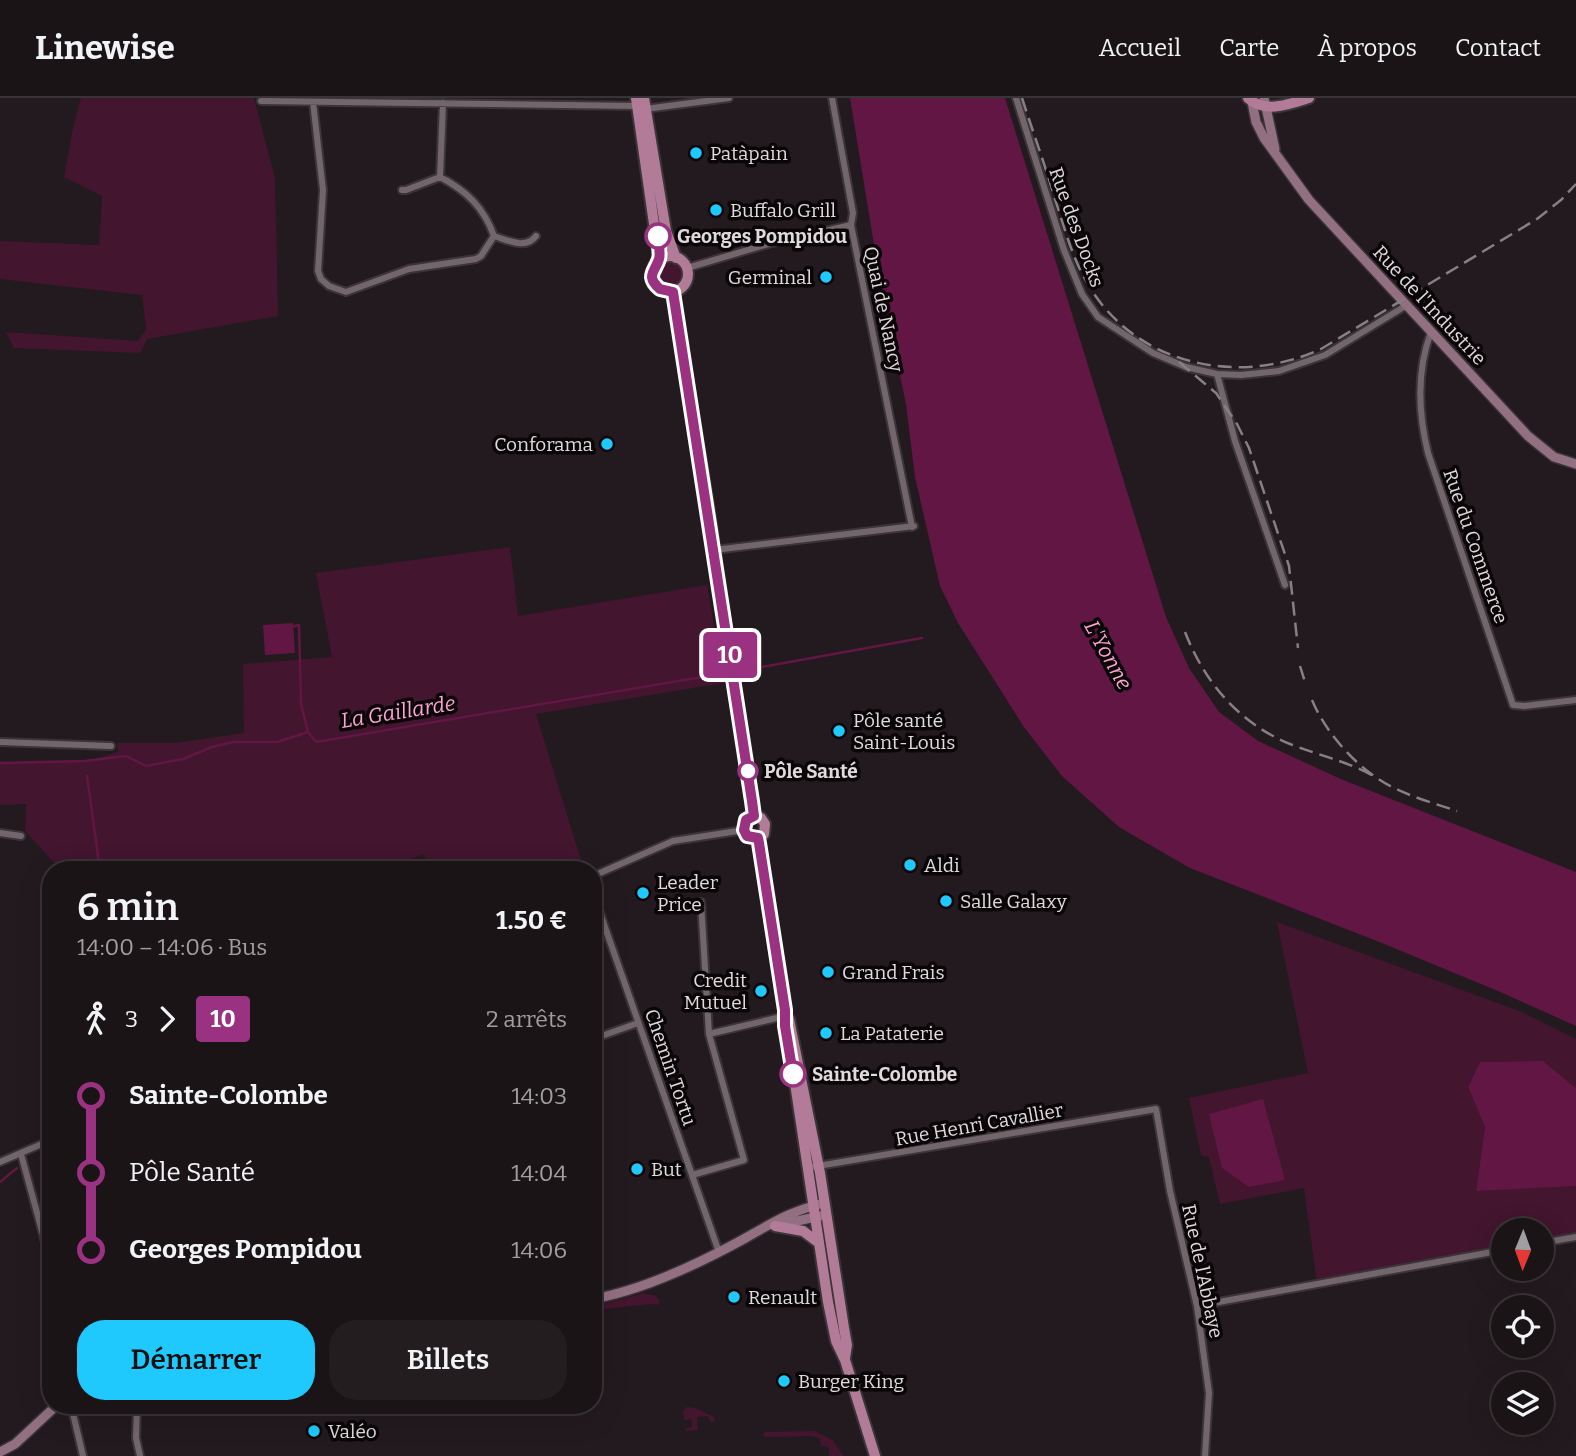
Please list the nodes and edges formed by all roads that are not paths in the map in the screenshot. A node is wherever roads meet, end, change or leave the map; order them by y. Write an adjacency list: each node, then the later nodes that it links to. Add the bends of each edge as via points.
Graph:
1 (729, 98): 8 (street)
2 (832, 98): 15 (street, Quai de Nancy, via 851,199)
3 (1016, 98): 24 (street, Rue des Docks, via 1064,250 1082,294 1098,317 1153,353)
4 (1309, 98): 10 (main road)
5 (261, 101): 6 (street)
6 (313, 102): 7 (street); 16 (street, via 323,190 318,271 328,286 351,292 409,269 471,261 481,256)
7 (443, 103): 8 (street); 13 (street)
8 (640, 103): 18 (main road, via 666,231); 19 (main road)
9 (1258, 103): 10 (main road); 11 (main road); 12 (main road, Rue de l'Industrie, via 1264,138)
10 (1284, 105): 11 (main road)
11 (1269, 128): 12 (main road)
12 (1275, 151): 22 (main road, Rue de l'Industrie, via 1309,200)
13 (440, 177): 14 (street); 16 (street, via 480,207)
14 (402, 190)
15 (851, 225): 20 (street); 26 (street, Quai de Nancy, via 914,526)
16 (494, 236): 17 (street, via 526,244)
17 (536, 236)
18 (676, 258): 19 (main road); 20 (main road)
19 (659, 259): 21 (main road, via 652,278 660,289)
20 (687, 268): 21 (main road, via 686,281)
21 (673, 292): 26 (main road)
22 (1407, 305): 23 (main road, Rue de l'Industrie); 24 (street, Rue des Docks, via 1306,363 1267,373)
23 (1431, 332): 25 (main road, Rue de l'Industrie, via 1541,449); 28 (street, Rue du Commerce, via 1422,362 1421,422 1513,705)
24 (1217, 374): 27 (street, via 1235,441)
25 (1576, 464)
26 (714, 551): 31 (main road)
27 (1285, 584)
28 (1576, 700)
29 (0, 742): 30 (street)
30 (111, 746)
31 (754, 816): 32 (main road, via 746,820); 35 (main road, via 765,824 764,834)
32 (744, 830): 35 (main road, via 747,836); 36 (street, via 673,841)
33 (0, 833): 34 (street)
34 (21, 836)
35 (758, 838): 39 (main road)
36 (602, 872)
37 (701, 902): 41 (street)
38 (602, 919): 40 (street, Chemin Tortu)
39 (786, 1014): 41 (street); 47 (main road); 48 (main road)
40 (638, 1023): 42 (street); 49 (street, Chemin Tortu)
41 (709, 1034): 49 (street, via 744,1160)
42 (602, 1036)
43 (1156, 1109): 47 (street, Rue Henri Cavallier); 60 (street, Rue de l'Abbaye)
44 (42, 1144): 45 (street)
45 (21, 1154): 46 (street); 51 (street)
46 (0, 1162)
47 (819, 1166): 48 (street, Rue Henri Cavallier); 50 (main road)
48 (806, 1168): 50 (main road)
49 (692, 1175): 57 (street, Chemin Tortu)
50 (819, 1210): 52 (main road); 53 (main road, via 790,1212); 56 (main road); 61 (main road, via 845,1336)
51 (42, 1226)
52 (775, 1226): 53 (main road); 56 (main road, via 803,1231)
53 (760, 1228): 57 (main road)
54 (1576, 1237): 55 (street)
55 (1554, 1241)
56 (819, 1243): 61 (main road, via 836,1341)
57 (719, 1252): 59 (main road, via 669,1275)
58 (1491, 1252): 60 (street)
59 (602, 1296)
60 (1197, 1306): 69 (street, Rue de l'Abbaye, via 1209,1393)
61 (845, 1360): 66 (main road)
62 (47, 1414): 65 (main road)
63 (73, 1414): 67 (street)
64 (137, 1414): 68 (street)
65 (0, 1452)
66 (874, 1454)
67 (83, 1456)
68 (140, 1456)
69 (1205, 1456)

